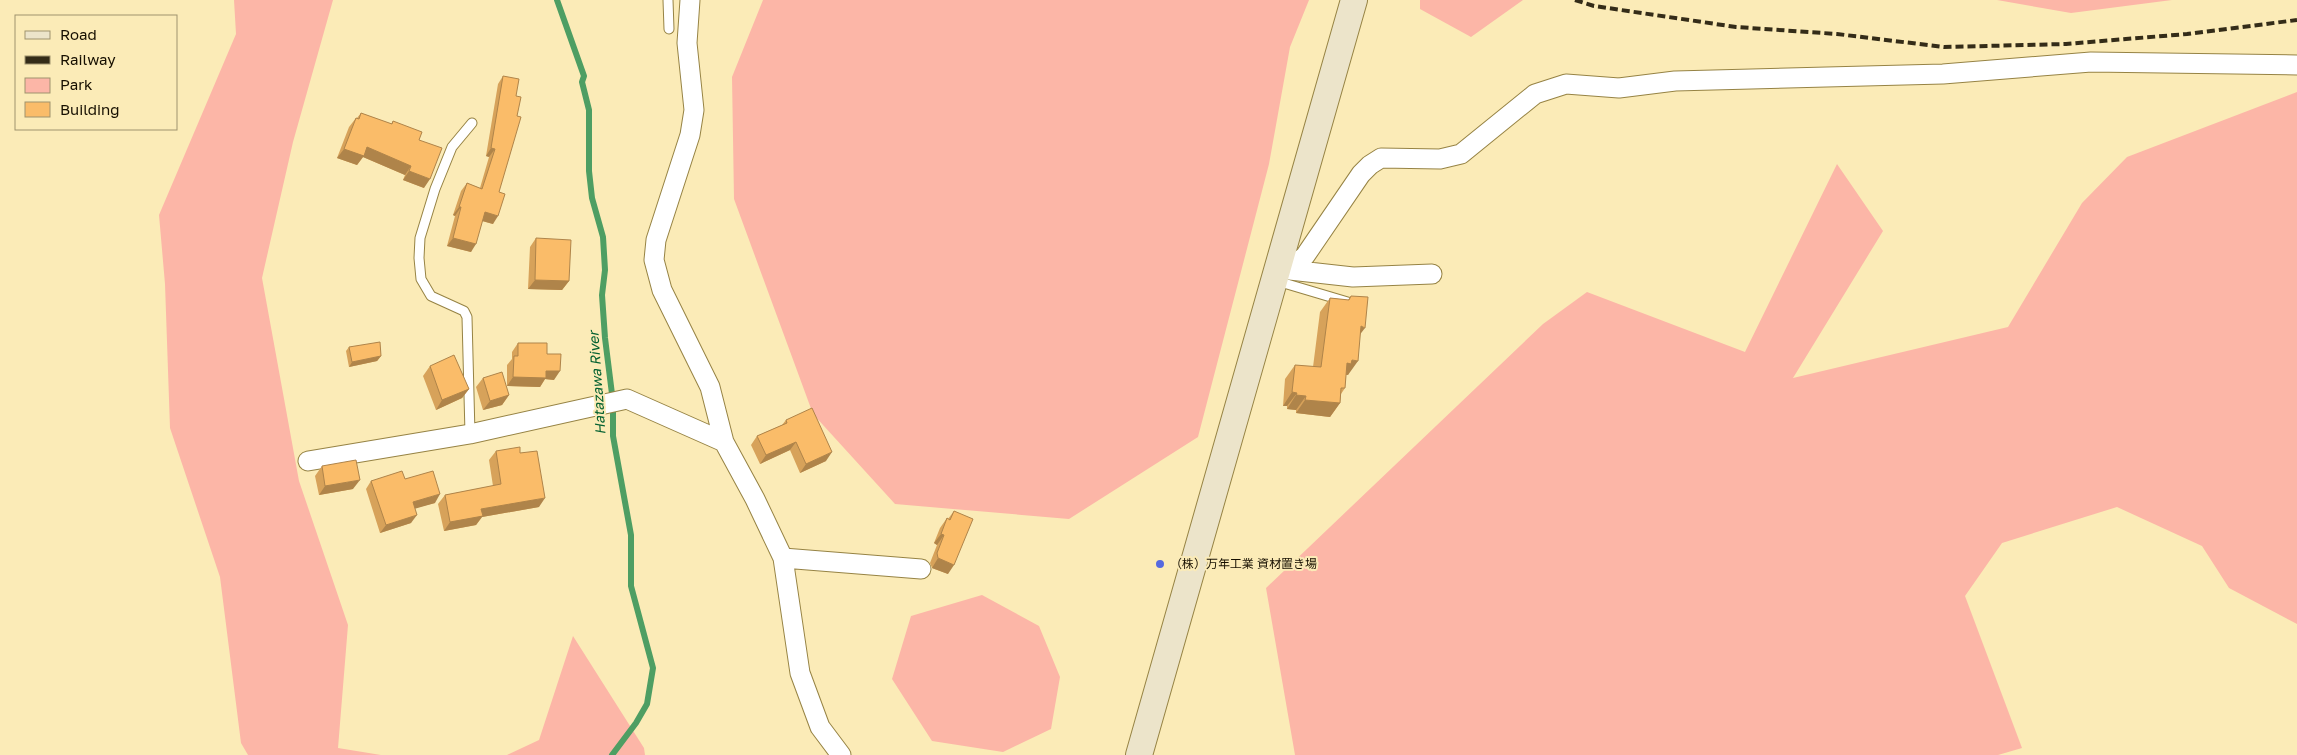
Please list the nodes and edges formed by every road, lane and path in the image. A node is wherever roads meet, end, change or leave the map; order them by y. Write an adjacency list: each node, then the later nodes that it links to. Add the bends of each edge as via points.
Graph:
1 (668, 0): 4 (lane)
2 (690, 0): 11 (street, via 687,43 694,110 690,135 656,240 654,260 662,290 710,387)
3 (1354, 0): 7 (street)
4 (669, 28)
5 (2297, 65): 7 (street, via 2091,62 1943,74 1675,81 1619,88 1566,84 1535,94 1461,154 1440,159 1381,158 1370,165 1305,256)
6 (472, 123): 10 (lane, via 452,147 435,188 420,238 419,258 421,279 431,296 464,311 467,317)
7 (1278, 270): 8 (street, via 1353,277); 9 (lane); 16 (street)
8 (1432, 274)
9 (1358, 305)
10 (470, 434): 11 (street, via 627,399); 12 (street)
11 (724, 442): 13 (street)
12 (308, 461)
13 (783, 558): 14 (street); 15 (street, via 800,673)
14 (921, 569)
15 (832, 750)
16 (1139, 755)

